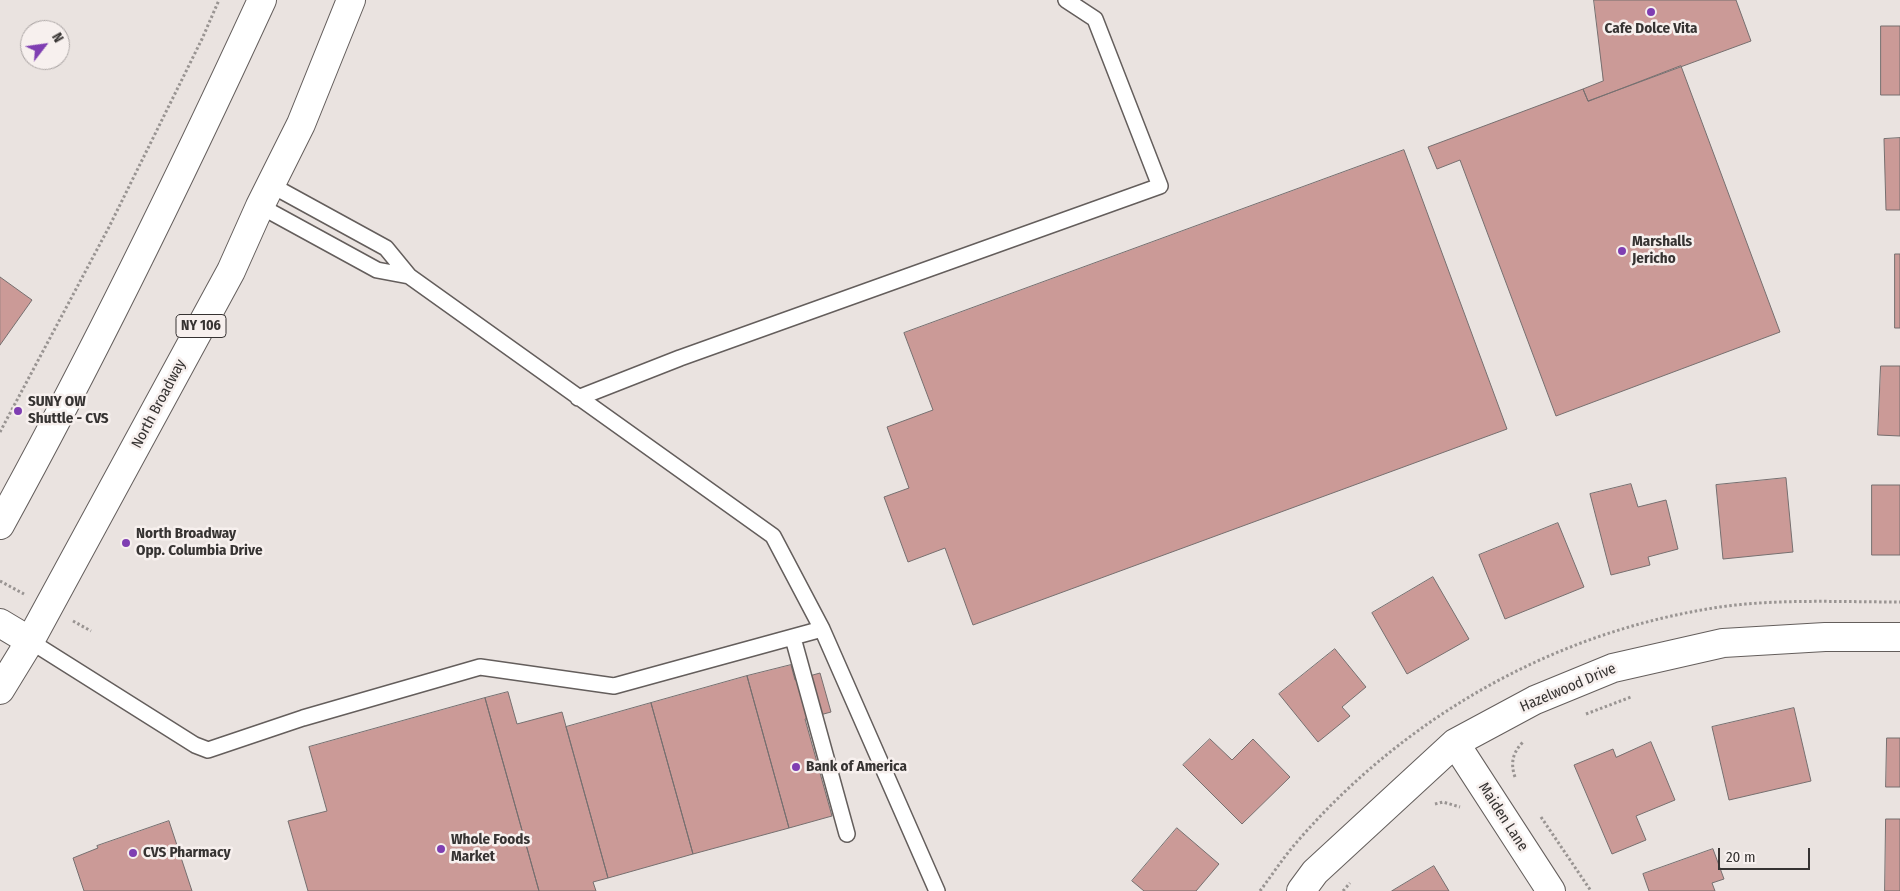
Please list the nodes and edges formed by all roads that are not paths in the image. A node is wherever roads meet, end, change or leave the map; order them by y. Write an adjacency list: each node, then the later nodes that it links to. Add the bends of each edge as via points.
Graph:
1 (262, 0): 7 (main road, via 183,169 50,435)
2 (351, 0): 4 (main road, North Broadway / NY 106, via 301,124)
3 (1066, 0): 6 (lane, via 1095,19 1160,186)
4 (266, 196): 5 (lane, via 377,270); 5 (lane, via 386,248); 12 (main road, North Broadway / NY 106, via 231,271)
5 (410, 276): 6 (lane)
6 (578, 398): 9 (lane, via 773,536)
7 (0, 525)
8 (0, 623): 12 (main road)
9 (822, 629): 10 (lane); 16 (lane)
10 (793, 638): 12 (lane, via 614,686 480,667 303,718 208,750 195,745); 15 (lane)
11 (1900, 638): 14 (main road, Hazelwood Drive, via 1825,636 1723,643 1614,668 1535,700)
12 (30, 641): 13 (main road, North Broadway / NY 106)
13 (0, 690)
14 (1455, 743): 17 (main road, Hazelwood Drive, via 1315,872); 18 (main road, Maiden Lane)
15 (847, 834)
16 (937, 891)
17 (1301, 891)
18 (1551, 891)

